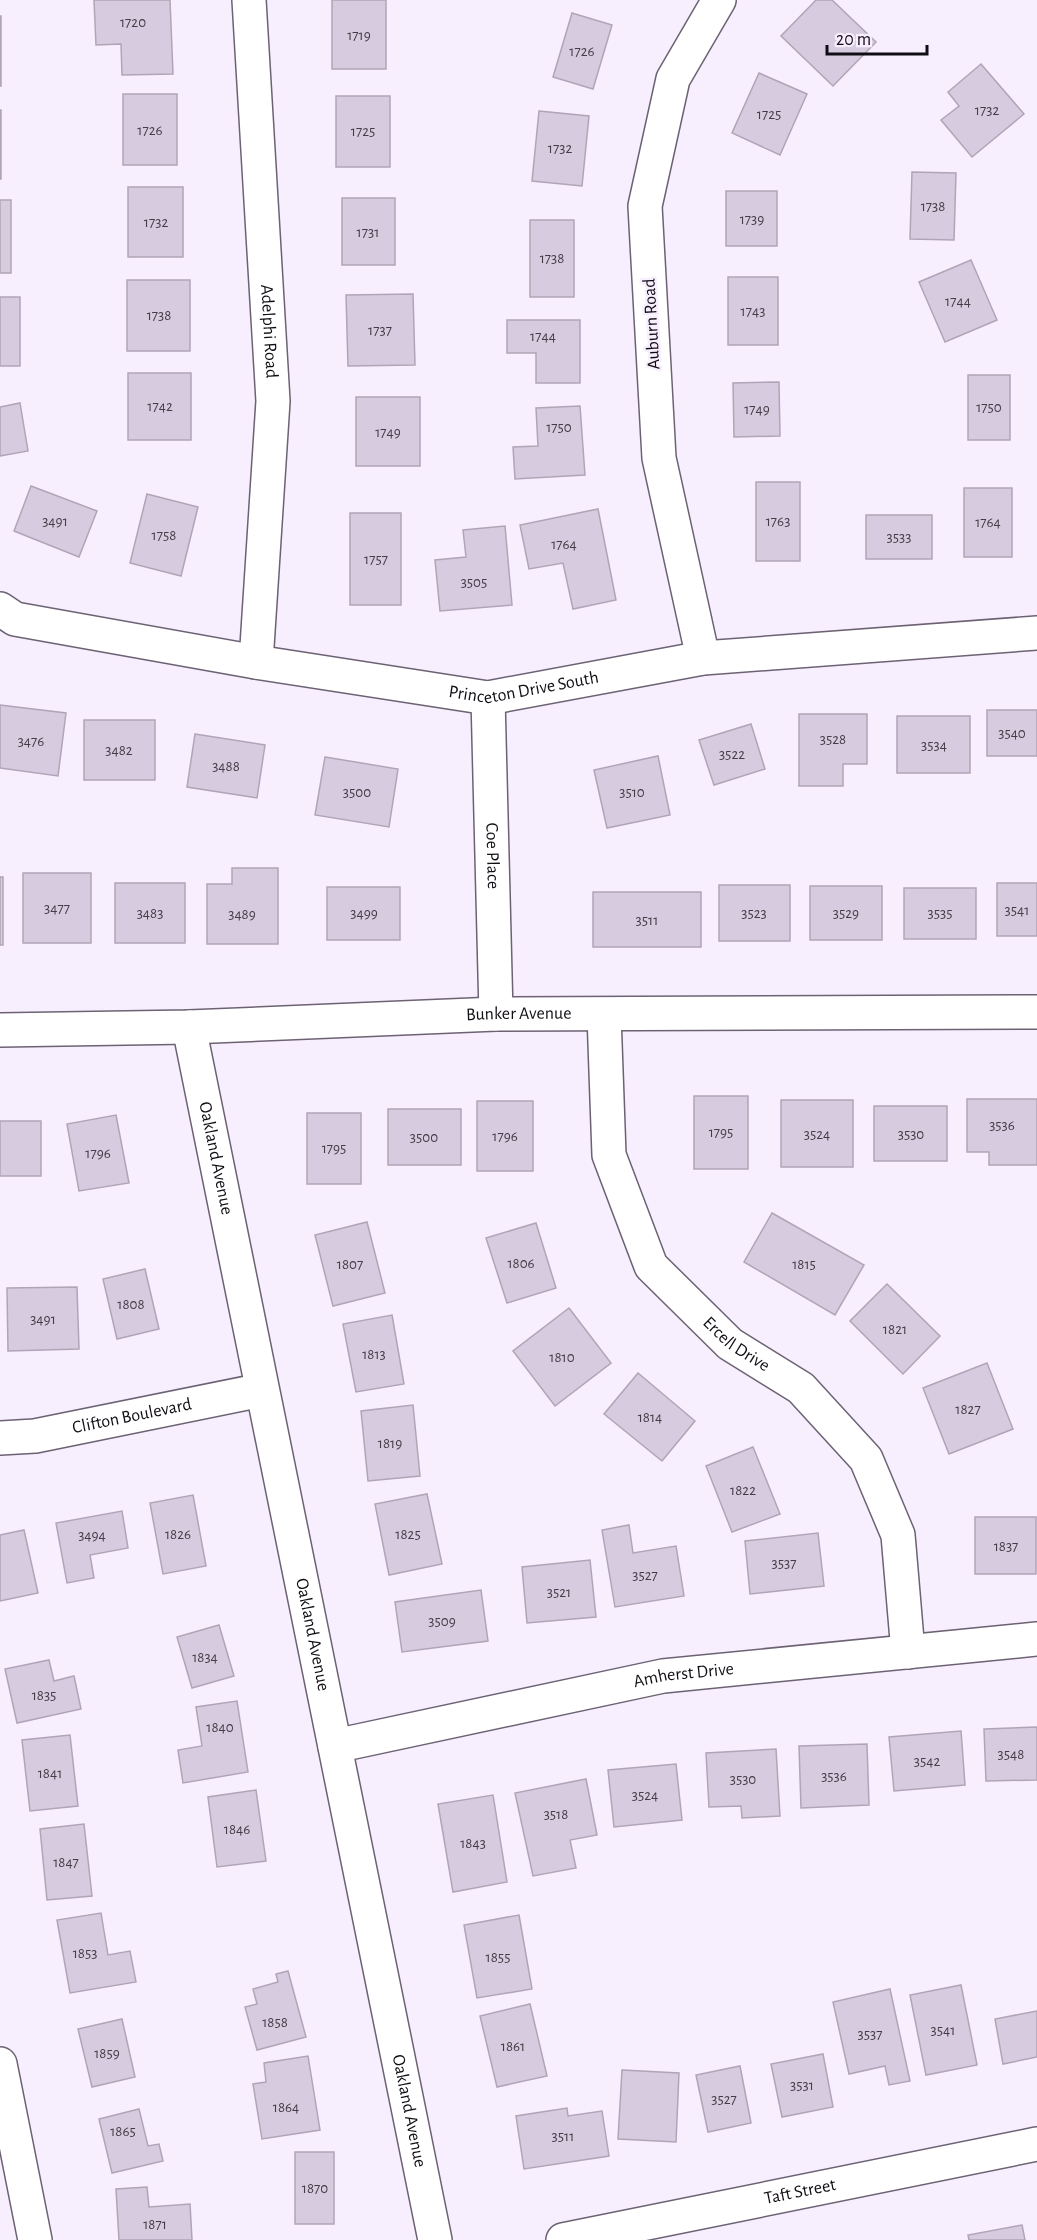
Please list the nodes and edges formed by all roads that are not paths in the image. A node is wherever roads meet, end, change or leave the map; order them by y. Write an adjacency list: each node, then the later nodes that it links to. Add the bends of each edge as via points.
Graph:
1 (249, 0): 6 (street, Adelphi Road, via 273,401)
2 (719, 0): 5 (street, Auburn Road, via 674,79 645,206 659,458)
3 (8, 614): 6 (street, Princeton Drive South)
4 (1037, 633): 5 (street, Princeton Drive South)
5 (703, 658): 7 (street, Princeton Drive South)
6 (256, 662): 7 (street, Princeton Drive South)
7 (488, 698): 9 (street, Coe Place)
8 (1037, 1012): 10 (street, Bunker Avenue)
9 (496, 1014): 10 (street, Bunker Avenue); 11 (street, Bunker Avenue)
10 (604, 1015): 16 (street, Ercell Drive, via 609,1155 651,1266 730,1344 801,1388 866,1459 898,1535)
11 (189, 1027): 12 (street, Bunker Avenue); 13 (street, Oakland Avenue)
12 (0, 1030)
13 (262, 1390): 14 (street, Clifton Boulevard, via 35,1436); 17 (street, Oakland Avenue)
14 (0, 1438)
15 (1037, 1639): 16 (street, Amherst Drive)
16 (908, 1652): 17 (street, Amherst Drive, via 663,1676)
17 (335, 1746): 21 (street, Oakland Avenue)
18 (0, 2064): 20 (street)
19 (1037, 2144): 22 (street, Taft Street)
20 (35, 2240)
21 (435, 2240)
22 (563, 2240)

